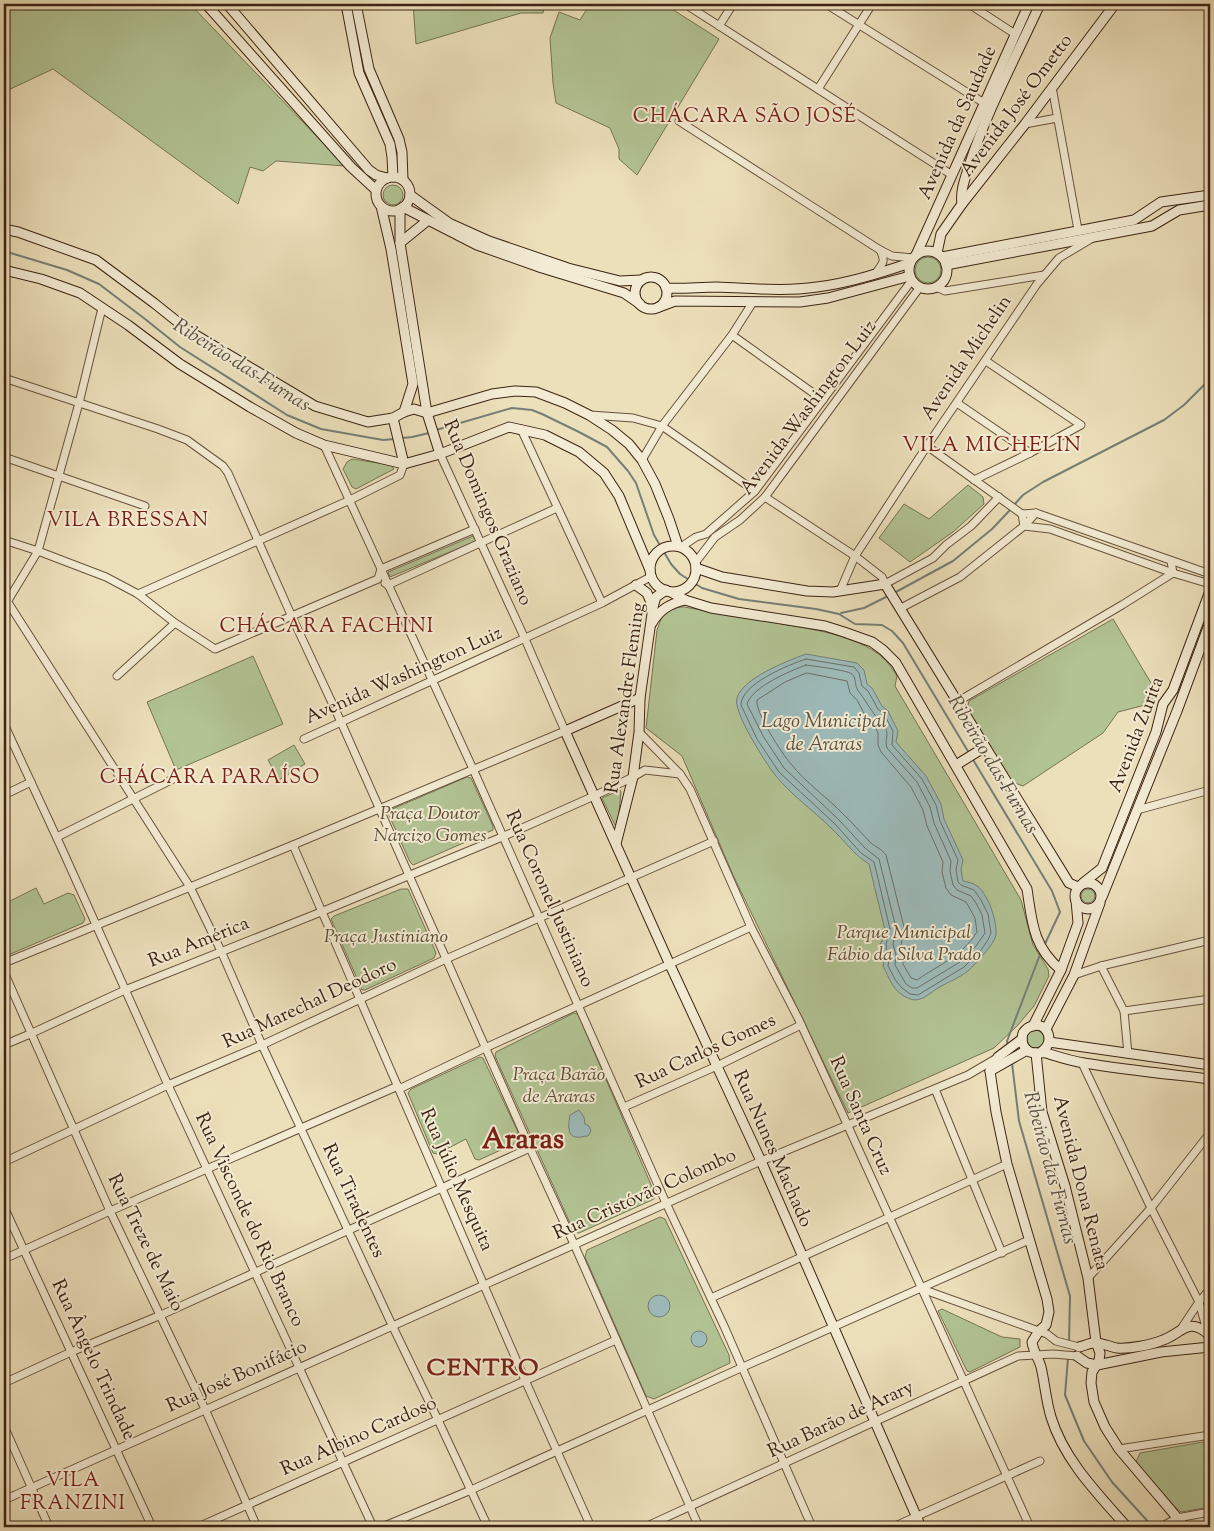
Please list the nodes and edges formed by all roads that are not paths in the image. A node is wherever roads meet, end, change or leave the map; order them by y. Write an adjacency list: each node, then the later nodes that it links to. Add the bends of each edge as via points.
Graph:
1 (206, 4): 14 (main road)
2 (227, 4): 13 (main road)
3 (346, 4): 19 (main road)
4 (356, 4): 18 (main road)
5 (685, 4): 16 (street)
6 (733, 4): 16 (street)
7 (826, 4): 15 (street)
8 (872, 4): 15 (street)
9 (969, 4): 17 (street)
10 (1029, 4): 17 (main road, Avenida da Saudade)
11 (1040, 4): 32 (main road, Avenida da Saudade, via 977,144)
12 (1115, 4): 20 (main road, Avenida José Ometto)
13 (237, 15): 14 (main road, via 231,20); 27 (main road, via 369,170 376,176)
14 (220, 19): 30 (main road, via 351,167)
15 (859, 25): 21 (street); 22 (street)
16 (719, 26): 21 (street)
17 (1015, 34): 22 (main road, Avenida da Saudade)
18 (369, 69): 19 (main road); 28 (main road, via 399,138)
19 (359, 73): 27 (main road, via 390,144)
20 (1052, 87): 23 (street); 25 (main road, Avenida José Ometto)
21 (818, 89): 26 (street)
22 (984, 103): 26 (main road, Avenida da Saudade)
23 (1057, 118): 25 (street); 41 (street)
24 (680, 120): 44 (street)
25 (1025, 124): 32 (main road, Avenida José Ometto)
26 (952, 174): 29 (main road, Avenida da Saudade); 32 (main road)
27 (390, 177): 28 (main road); 30 (main road)
28 (403, 180): 31 (main road)
29 (949, 185): 32 (main road); 46 (main road, Avenida da Saudade)
30 (376, 190): 36 (main road)
31 (410, 195): 37 (main road); 52 (main road, via 449,224 489,241 568,268 620,281)
32 (962, 195): 45 (main road, Avenida da Saudade, via 941,234)
33 (1210, 195): 34 (main road)
34 (1162, 202): 38 (main road); 41 (main road, via 1134,220)
35 (1210, 205): 38 (main road, via 1179,210)
36 (381, 206): 37 (main road, via 390,211); 66 (main road, via 413,384)
37 (402, 208): 39 (main road); 43 (main road, Rua Domingos Graziano)
38 (1168, 216): 42 (main road, via 1152,226)
39 (427, 221): 43 (main road); 57 (main road, via 477,245 624,293)
40 (4, 228): 69 (main road, via 96,260 189,331 315,406 368,422)
41 (1078, 230): 45 (main road)
42 (1094, 237): 47 (main road); 50 (street, Avenida Michelin, via 1059,258)
43 (400, 243): 67 (main road, Rua Domingos Graziano)
44 (880, 250): 46 (street, via 892,256); 49 (street, via 884,263)
45 (939, 255): 46 (main road, via 926,251); 47 (main road)
46 (913, 259): 49 (main road); 51 (main road, via 909,269)
47 (946, 265): 54 (main road, via 944,281)
48 (4, 270): 59 (main road, via 80,293)
49 (876, 274): 55 (main road, via 790,290)
50 (1044, 276): 54 (street, via 944,291); 61 (street, Avenida Michelin)
51 (911, 278): 53 (main road); 56 (main road, via 828,298 800,302); 63 (street, Avenida Washington Luiz)
52 (641, 280): 55 (main road, via 656,277); 57 (main road, via 635,294)
53 (920, 287): 54 (main road); 82 (street, Avenida Washington Luiz)
54 (936, 287)
55 (666, 288): 58 (main road, via 666,298)
56 (753, 302): 58 (main road, via 675,301); 60 (street)
57 (640, 304): 58 (main road, via 649,308)
58 (659, 307)
59 (102, 308): 64 (street); 72 (main road, via 180,364 296,433)
60 (732, 335): 63 (street); 70 (street)
61 (986, 361): 65 (street, Avenida Michelin); 74 (street, via 1080,425)
62 (4, 378): 64 (street)
63 (823, 400): 81 (street, Avenida Washington Luiz)
64 (79, 403): 79 (street); 92 (street, via 187,440 223,466)
65 (956, 403): 73 (street, Avenida Michelin); 74 (street)
66 (404, 412): 67 (main road, via 414,409); 69 (main road)
67 (427, 414): 68 (main road, via 492,394 536,392); 75 (main road, Rua Domingos Graziano)
68 (589, 415): 70 (street, via 633,418); 77 (main road, via 623,439)
69 (393, 418): 78 (main road)
70 (662, 426): 77 (street); 81 (street)
71 (521, 429): 75 (main road, via 509,427); 86 (street); 100 (main road, via 545,435 579,452 604,473 619,496)
72 (324, 445): 78 (main road); 84 (street, Rua Coronel Justiniano)
73 (927, 446): 80 (street); 96 (street, Avenida Michelin)
74 (1030, 453): 80 (street)
75 (440, 454): 78 (main road); 90 (street, Rua Domingos Graziano)
76 (4, 457): 79 (street)
77 (642, 460): 94 (main road, via 670,519)
78 (404, 464): 84 (street, via 400,475)
79 (58, 477): 85 (street); 95 (street)
80 (974, 480): 83 (street)
81 (755, 491): 94 (street, Avenida Washington Luiz, via 706,534)
82 (765, 497): 96 (street); 99 (street, Avenida Washington Luiz, via 715,537)
83 (999, 497): 88 (street); 105 (street, via 933,558)
84 (350, 500): 92 (street); 98 (street, Rua Coronel Justiniano)
85 (145, 506)
86 (557, 508): 93 (street); 113 (street)
87 (1036, 513): 88 (street); 89 (street); 97 (street)
88 (1022, 514): 89 (street)
89 (1024, 526): 101 (street, via 1050,529); 116 (street, via 960,577)
90 (475, 529): 93 (street, Rua Domingos Graziano); 98 (street)
91 (4, 540): 95 (street)
92 (258, 541): 111 (street); 117 (street)
93 (482, 543): 106 (street); 121 (street, Rua Domingos Graziano)
94 (677, 546): 99 (main road, via 692,556); 100 (main road, via 658,551 651,563)
95 (38, 551): 111 (street, via 106,577); 114 (street)
96 (855, 556): 105 (street, via 882,577); 109 (street, Avenida Michelin)
97 (1171, 561): 101 (street); 102 (street)
98 (381, 569): 103 (street); 106 (street, Rua Coronel Justiniano)
99 (696, 569): 108 (main road, via 692,582 686,588); 109 (main road, via 722,577 807,591)
100 (651, 573): 107 (street, Avenida Washington Luiz); 108 (main road, via 658,586)
101 (1173, 573): 104 (street); 125 (street)
102 (1210, 574)
103 (378, 579): 106 (street); 117 (street)
104 (1210, 582)
105 (885, 584): 109 (main road); 116 (main road)
106 (388, 585): 123 (street, Rua Coronel Justiniano)
107 (636, 585): 113 (street, Avenida Washington Luiz); 115 (main road, via 646,593)
108 (669, 591): 112 (main road); 115 (main road, Rua Alexandre Fleming, via 656,598)
109 (840, 591)
110 (1210, 591): 126 (main road, Avenida Zurita, via 1173,690)
111 (138, 594): 118 (street)
112 (685, 600): 120 (main road, via 666,607); 134 (main road, via 711,608 824,626 872,642 896,663)
113 (602, 603): 121 (street, Avenida Washington Luiz)
114 (6, 604): 143 (street, Rua Tiradentes)
115 (653, 607): 120 (main road, Rua Alexandre Fleming)
116 (901, 608): 125 (main road)
117 (292, 617): 118 (street, via 215,649); 128 (street)
118 (175, 622): 122 (street)
119 (1210, 622): 127 (main road, Avenida Zurita)
120 (650, 626): 124 (main road, Rua Alexandre Fleming)
121 (525, 639): 123 (street, Avenida Washington Luiz); 130 (street, Rua Domingos Graziano)
122 (117, 676)
123 (433, 680): 128 (street, Avenida Washington Luiz); 135 (street, Rua Coronel Justiniano)
124 (640, 698): 130 (main road); 131 (main road, Rua Alexandre Fleming)
125 (957, 702): 133 (main road)
126 (1163, 704): 127 (main road); 153 (main road, Avenida Zurita, via 1156,732 1102,868)
127 (1177, 711): 145 (main road, Avenida Zurita)
128 (341, 722): 132 (street, Avenida Washington Luiz); 144 (street)
129 (4, 724): 139 (street, Rua Visconde do Rio Branco)
130 (565, 731): 135 (street); 142 (main road, Rua Nunes Machado)
131 (639, 732): 136 (street, Rua Santa Cruz); 137 (main road, Rua Alexandre Fleming)
132 (304, 740)
133 (981, 749): 134 (main road); 153 (main road)
134 (956, 766): 167 (main road, via 1027,889 1037,941 1051,962)
135 (473, 769): 144 (street); 146 (street, Rua Coronel Justiniano)
136 (680, 774): 137 (street, Rua América, via 644,770); 148 (street, Rua Santa Cruz)
137 (634, 778): 142 (street, Rua América); 149 (main road, Rua Alexandre Fleming)
138 (172, 779): 143 (street)
139 (31, 782): 141 (street); 147 (street, Rua Visconde do Rio Branco)
140 (1210, 790): 145 (street)
141 (4, 794)
142 (594, 796): 146 (street, Rua América); 149 (main road, Rua Nunes Machado)
143 (134, 798): 147 (street); 154 (street, Rua Tiradentes)
144 (379, 808): 150 (street); 151 (street)
145 (1137, 810): 156 (main road, Avenida Zurita)
146 (502, 836): 151 (street, Rua América); 158 (street, Rua Coronel Justiniano)
147 (57, 837): 159 (street, Rua Visconde do Rio Branco)
148 (714, 841): 152 (street, Rua Marechal Deodoro); 160 (street, Rua Santa Cruz)
149 (616, 844): 152 (main road, Rua Nunes Machado)
150 (293, 845): 154 (street); 157 (street, Rua Júlio Mesquita)
151 (409, 876): 157 (street, Rua América); 163 (street)
152 (632, 877): 158 (street, Rua Marechal Deodoro); 165 (main road, Rua Nunes Machado)
153 (1077, 884): 155 (main road); 156 (main road, via 1088,882 1096,885 1100,888)
154 (190, 887): 159 (street); 162 (street, Rua Tiradentes)
155 (1076, 900): 156 (main road, via 1081,907 1089,909); 167 (main road, via 1078,923)
156 (1101, 900): 169 (main road, Avenida Zurita)
157 (321, 912): 162 (street, Rua América); 171 (street, Rua Júlio Mesquita)
158 (539, 919): 163 (street, Rua Marechal Deodoro); 173 (street, Rua Coronel Justiniano)
159 (97, 926): 164 (street); 170 (street, Rua Visconde do Rio Branco)
160 (751, 927): 165 (street); 175 (street, Rua Santa Cruz)
161 (1210, 940): 166 (street)
162 (221, 951): 170 (street, Rua América); 182 (street, Rua Tiradentes)
163 (446, 959): 171 (street, Rua Marechal Deodoro); 184 (street)
164 (4, 963)
165 (670, 965): 173 (street); 191 (main road, Rua Nunes Machado)
166 (1101, 966): 169 (street); 174 (street)
167 (1061, 970): 176 (main road)
168 (4, 972): 178 (street, Rua Treze de Maio)
169 (1074, 975): 177 (main road, Avenida Zurita)
170 (126, 990): 178 (street, Rua América); 195 (street, Rua Visconde do Rio Branco)
171 (361, 999): 182 (street, Rua Marechal Deodoro); 196 (street, Rua Júlio Mesquita)
172 (1210, 999): 174 (street)
173 (579, 1006): 184 (street); 199 (street, Rua Coronel Justiniano)
174 (1124, 1011): 187 (street)
175 (801, 1025): 191 (street, Rua Carlos Gomes); 200 (street, Rua Santa Cruz)
176 (1033, 1026): 177 (main road); 179 (main road, via 1025,1030)
177 (1046, 1029): 180 (main road)
178 (30, 1034): 181 (street, Rua América); 202 (street, Rua Treze de Maio)
179 (1022, 1038): 185 (main road); 188 (main road)
180 (1049, 1042): 183 (main road); 186 (main road)
181 (4, 1045)
182 (262, 1045): 195 (street, Rua Marechal Deodoro); 201 (street, Rua Tiradentes)
183 (1076, 1046): 187 (main road); 189 (main road)
184 (486, 1048): 196 (street); 204 (street)
185 (1027, 1050): 186 (main road); 192 (main road)
186 (1039, 1053): 189 (main road); 224 (main road, Avenida Dona Renata, via 1042,1112)
187 (1128, 1054): 190 (main road)
188 (998, 1057): 192 (main road); 193 (street)
189 (1082, 1062): 194 (main road); 213 (street)
190 (1210, 1065)
191 (717, 1066): 199 (street, Rua Carlos Gomes); 205 (main road, Rua Nunes Machado)
192 (990, 1071): 193 (street); 207 (main road)
193 (968, 1075): 198 (street)
194 (1208, 1079): 197 (street)
195 (168, 1085): 202 (street, Rua Marechal Deodoro); 208 (street, Rua Visconde do Rio Branco)
196 (398, 1087): 201 (street); 210 (street, Rua Júlio Mesquita)
197 (1210, 1088)
198 (935, 1089): 200 (street); 209 (street)
199 (624, 1107): 211 (street, Rua Coronel Justiniano)
200 (847, 1124): 205 (street, Rua Cristóvão Colombo); 215 (street, Rua Santa Cruz)
201 (301, 1128): 208 (street); 216 (street, Rua Tiradentes)
202 (74, 1130): 206 (street, Rua Marechal Deodoro); 214 (street, Rua Treze de Maio)
203 (1210, 1133): 213 (street)
204 (530, 1148): 210 (street); 218 (street)
205 (760, 1161): 211 (street, Rua Cristóvão Colombo); 221 (main road, Rua Nunes Machado)
206 (4, 1162)
207 (1007, 1164): 209 (street); 217 (main road)
208 (208, 1169): 214 (street); 223 (street, Rua Visconde do Rio Branco)
209 (972, 1179): 215 (street); 220 (street)
210 (443, 1188): 216 (street); 225 (street, Rua Júlio Mesquita)
211 (666, 1203): 218 (street, Rua Cristóvão Colombo); 228 (street, Rua Coronel Justiniano)
212 (4, 1207): 219 (street, Rua Ângelo Trindade)
213 (1151, 1208): 224 (street); 229 (street)
214 (110, 1211): 219 (street); 230 (street, Rua Treze de Maio)
215 (888, 1217): 221 (street); 226 (street, Rua Santa Cruz)
216 (349, 1231): 223 (street); 231 (street, Rua Tiradentes)
217 (1029, 1240): 220 (street); 234 (main road, via 1049,1312 1046,1325)
218 (574, 1244): 225 (street, Rua Cristóvão Colombo); 236 (street)
219 (24, 1250): 222 (street); 240 (street, Rua Ângelo Trindade)
220 (1002, 1253): 226 (street)
221 (801, 1256): 228 (street); 232 (main road, Rua Nunes Machado)
222 (4, 1259)
223 (256, 1272): 230 (street); 244 (street, Rua Visconde do Rio Branco)
224 (1088, 1278): 237 (main road, Avenida Dona Renata)
225 (484, 1284): 231 (street, Rua José Bonifácio); 246 (street, Rua Júlio Mesquita)
226 (922, 1289): 232 (street); 234 (street); 247 (street, Rua Santa Cruz)
227 (1210, 1289): 229 (street)
228 (711, 1298): 245 (street, Rua Coronel Justiniano)
229 (1199, 1302): 233 (street); 235 (street)
230 (161, 1315): 240 (street); 249 (street, Rua Treze de Maio)
231 (392, 1325): 244 (street, Rua José Bonifácio); 251 (street, Rua Tiradentes)
232 (833, 1327): 245 (street); 252 (main road, Rua Nunes Machado)
233 (1181, 1329): 235 (main road, via 1195,1326); 237 (main road, via 1165,1340 1127,1348); 239 (main road, via 1180,1342)
234 (1039, 1331): 241 (street); 242 (main road, via 1032,1342)
235 (1209, 1334): 238 (main road)
236 (616, 1340): 246 (street, Rua Albino Cardoso); 250 (street)
237 (1096, 1342): 241 (main road); 243 (main road, Avenida Dona Renata, via 1100,1353)
238 (1207, 1347): 239 (main road)
239 (1184, 1349): 243 (main road)
240 (71, 1352): 248 (street); 255 (street, Rua Ângelo Trindade)
241 (1078, 1352): 242 (street, Rua Barão de Arary); 243 (main road, via 1087,1363)
242 (1036, 1355): 247 (street, Rua Barão de Arary, via 1018,1356); 284 (main road, via 1051,1418 1064,1450)
243 (1097, 1365): 256 (main road, Avenida Dona Renata, via 1092,1372 1091,1393 1105,1427)
244 (299, 1367): 249 (street, Rua José Bonifácio); 259 (street, Rua Visconde do Rio Branco)
245 (743, 1367): 250 (street); 260 (street, Rua Coronel Justiniano)
246 (525, 1380): 251 (street, Rua Albino Cardoso); 257 (street, Rua Júlio Mesquita)
247 (964, 1380): 252 (street, Rua Barão de Arary); 261 (street, Rua Santa Cruz)
248 (4, 1383)
249 (205, 1409): 255 (street, Rua José Bonifácio); 265 (street, Rua Treze de Maio)
250 (647, 1411): 257 (street); 266 (street)
251 (438, 1420): 259 (street, Rua Albino Cardoso); 263 (street, Rua Tiradentes)
252 (876, 1422): 260 (street, Rua Barão de Arary); 268 (main road, Rua Nunes Machado)
253 (4, 1426): 262 (street)
254 (1210, 1437): 256 (street)
255 (116, 1449): 262 (street, Rua José Bonifácio); 271 (street, Rua Ângelo Trindade)
256 (1119, 1449): 269 (main road, Avenida Dona Renata)
257 (557, 1450): 263 (street); 277 (street, Rua Júlio Mesquita)
258 (1040, 1461): 261 (street)
259 (343, 1462): 265 (street, Rua Albino Cardoso); 274 (street, Rua Visconde do Rio Branco)
260 (784, 1464): 266 (street, Rua Barão de Arary); 280 (street, Rua Coronel Justiniano)
261 (1007, 1476): 268 (street); 283 (street, Rua Santa Cruz)
262 (32, 1488): 264 (street, Rua José Bonifácio); 270 (street)
263 (471, 1490): 275 (street); 276 (street, Rua Tiradentes)
264 (4, 1500)
265 (248, 1505): 272 (street, Rua Albino Cardoso); 273 (street, Rua Treze de Maio)
266 (690, 1508): 278 (street, Rua Barão de Arary); 279 (street)
267 (1210, 1512): 269 (street)
268 (916, 1516): 281 (street); 282 (main road, Rua Nunes Machado)
269 (1174, 1520): 285 (street); 286 (main road, Avenida Dona Renata)
270 (49, 1527)
271 (152, 1527)
272 (198, 1527)
273 (258, 1527)
274 (373, 1527)
275 (382, 1527)
276 (488, 1527)
277 (591, 1527)
278 (645, 1527)
279 (699, 1527)
280 (812, 1527)
281 (893, 1527)
282 (921, 1527)
283 (1030, 1527)
284 (1127, 1527)
285 (1161, 1527)
286 (1185, 1527)

